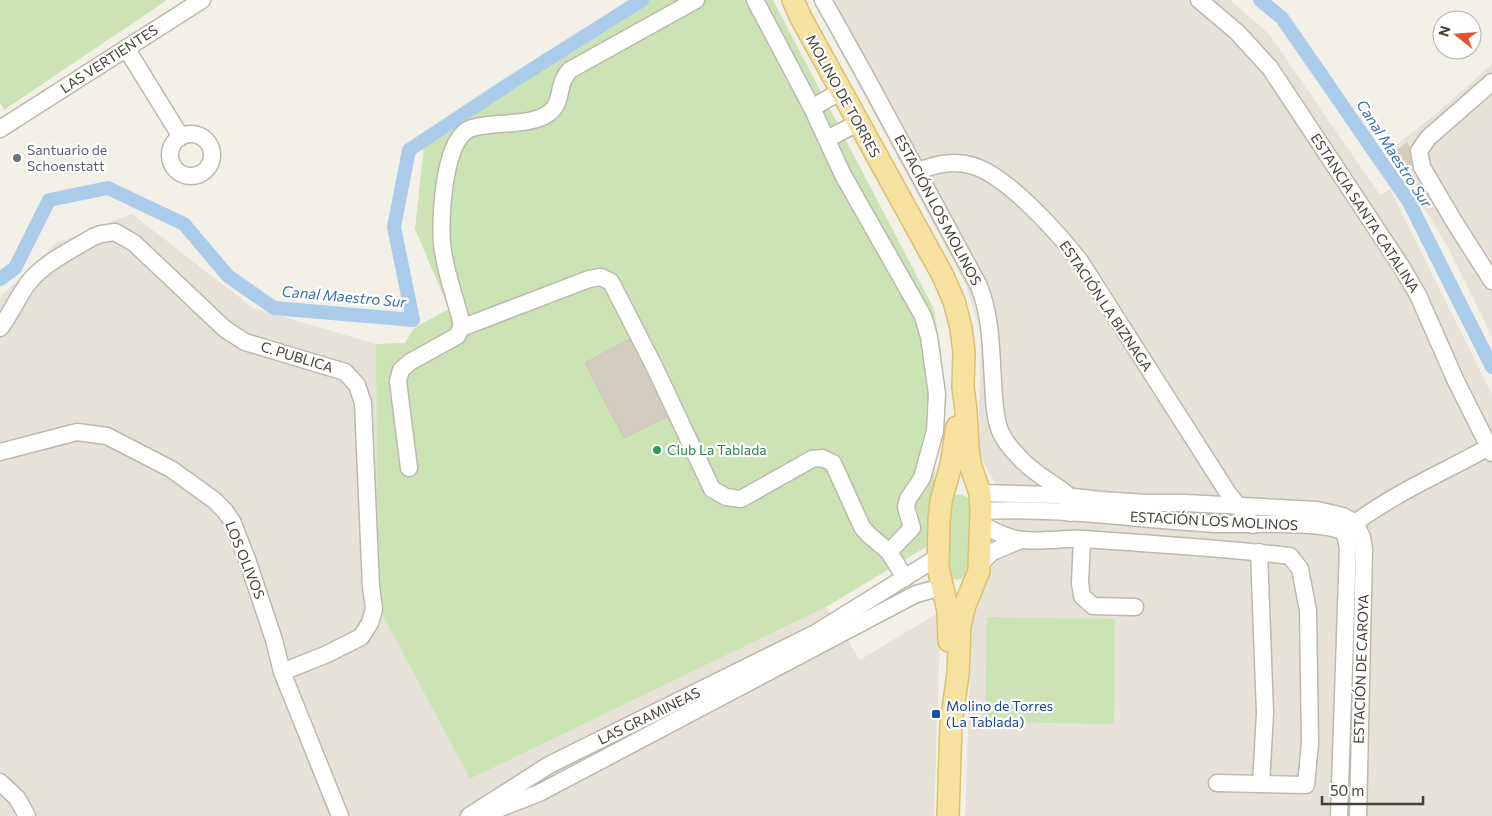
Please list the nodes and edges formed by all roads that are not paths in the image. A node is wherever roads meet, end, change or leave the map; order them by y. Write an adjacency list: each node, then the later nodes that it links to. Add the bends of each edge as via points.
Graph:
1 (202, 0): 7 (street, LAS VERTIENTES)
2 (696, 0): 19 (street, via 570,70 563,77 559,100 551,112 540,119 470,128 458,138 443,187 442,245)
3 (755, 0): 10 (street)
4 (794, 0): 9 (main road, MOLINO DE TORRES); 16 (main road, MOLINO DE TORRES, via 821,42 886,162)
5 (823, 0): 15 (street, ESTACIÓN LOS MOLINOS)
6 (1199, 0): 21 (street, ESTANCIA SANTA CATALINA, via 1238,32 1270,68 1402,266)
7 (126, 48): 12 (street, LAS VERTIENTES); 13 (street)
8 (1492, 82): 17 (street, via 1428,138 1419,151 1422,167)
9 (841, 91): 10 (street); 11 (main road, MOLINO DE TORRES)
10 (812, 108): 14 (street)
11 (858, 123): 14 (street); 16 (main road, MOLINO DE TORRES)
12 (0, 129)
13 (181, 137)
14 (827, 139): 33 (street, via 843,175 922,316 934,366 937,394 935,431 922,478 906,507 912,528)
15 (917, 172): 25 (street, ESTACIÓN LA BIZNAGA, via 942,163 962,163 980,168 1008,186 1055,230 1080,261); 26 (street, ESTACIÓN LOS MOLINOS, via 984,298 990,330 994,402 1000,430 1026,465 1058,486)
16 (897, 189): 20 (main road, MOLINO DE TORRES, via 954,301 963,341)
17 (1492, 281)
18 (0, 328): 42 (street, C. PUBLICA, via 28,282 40,271 93,237 115,232 134,243 236,338 337,369 351,377 361,393 363,404 374,609 361,637)
19 (461, 328): 23 (street, via 457,336 401,370 398,381); 33 (street, via 589,279 601,277 611,282 712,489 726,497 741,499 812,459 822,458 833,463 862,527)
20 (963, 387): 24 (main road, MOLINO DE TORRES, via 955,446); 27 (main road, MOLINO DE TORRES, via 969,456)
21 (1491, 450): 30 (street, via 1390,499)
22 (0, 452): 42 (street, LOS OLIVOS, via 77,432 101,434 171,468 214,500 232,521)
23 (409, 468)
24 (941, 501): 27 (main road, via 946,492 956,487 967,488); 35 (main road, MOLINO DE TORRES)
25 (1230, 501): 26 (street, ESTACIÓN LOS MOLINOS); 28 (street); 29 (street, ESTACIÓN LA BIZNAGA); 30 (street, ESTACIÓN LOS MOLINOS, via 1317,510 1343,516)
26 (1069, 505): 27 (street, ESTACIÓN LOS MOLINOS); 28 (street, ESTACIÓN LOS MOLINOS)
27 (980, 509): 32 (street, via 1000,533); 36 (main road, MOLINO DE TORRES)
28 (1218, 524): 29 (street, ESTACIÓN LOS MOLINOS)
29 (1253, 524): 30 (street, ESTACIÓN LOS MOLINOS)
30 (1349, 528): 52 (street, ESTACIÓN DE CAROYA); 53 (street, ESTACIÓN DE CAROYA, via 1362,537 1364,549)
31 (1082, 539): 32 (street); 34 (street); 39 (street, via 1082,596 1093,606)
32 (1021, 540): 36 (street, via 992,552)
33 (890, 552): 37 (street)
34 (1260, 552): 46 (street, via 1265,713); 46 (street, via 1290,556 1300,569 1308,610 1310,742 1306,785)
35 (938, 557): 37 (street); 38 (main road, MOLINO DE TORRES)
36 (978, 570): 38 (main road, via 968,586); 43 (main road, MOLINO DE TORRES, via 962,618)
37 (905, 578): 40 (street)
38 (942, 587): 40 (street); 43 (main road, MOLINO DE TORRES, via 948,618)
39 (1135, 607)
40 (859, 615): 41 (street)
41 (836, 628): 49 (street, LAS GRAMINEAS, via 814,634 549,765); 50 (street, LAS GRAMINEAS, via 539,793)
42 (282, 672): 48 (street, LOS OLIVOS)
43 (951, 724): 51 (main road, MOLINO DE TORRES)
44 (0, 782): 47 (street, via 17,798)
45 (1217, 783): 46 (street)
46 (1261, 784)
47 (27, 816)
48 (340, 816)
49 (469, 816)
50 (479, 816)
51 (948, 816)
52 (1339, 816)
53 (1358, 816)

